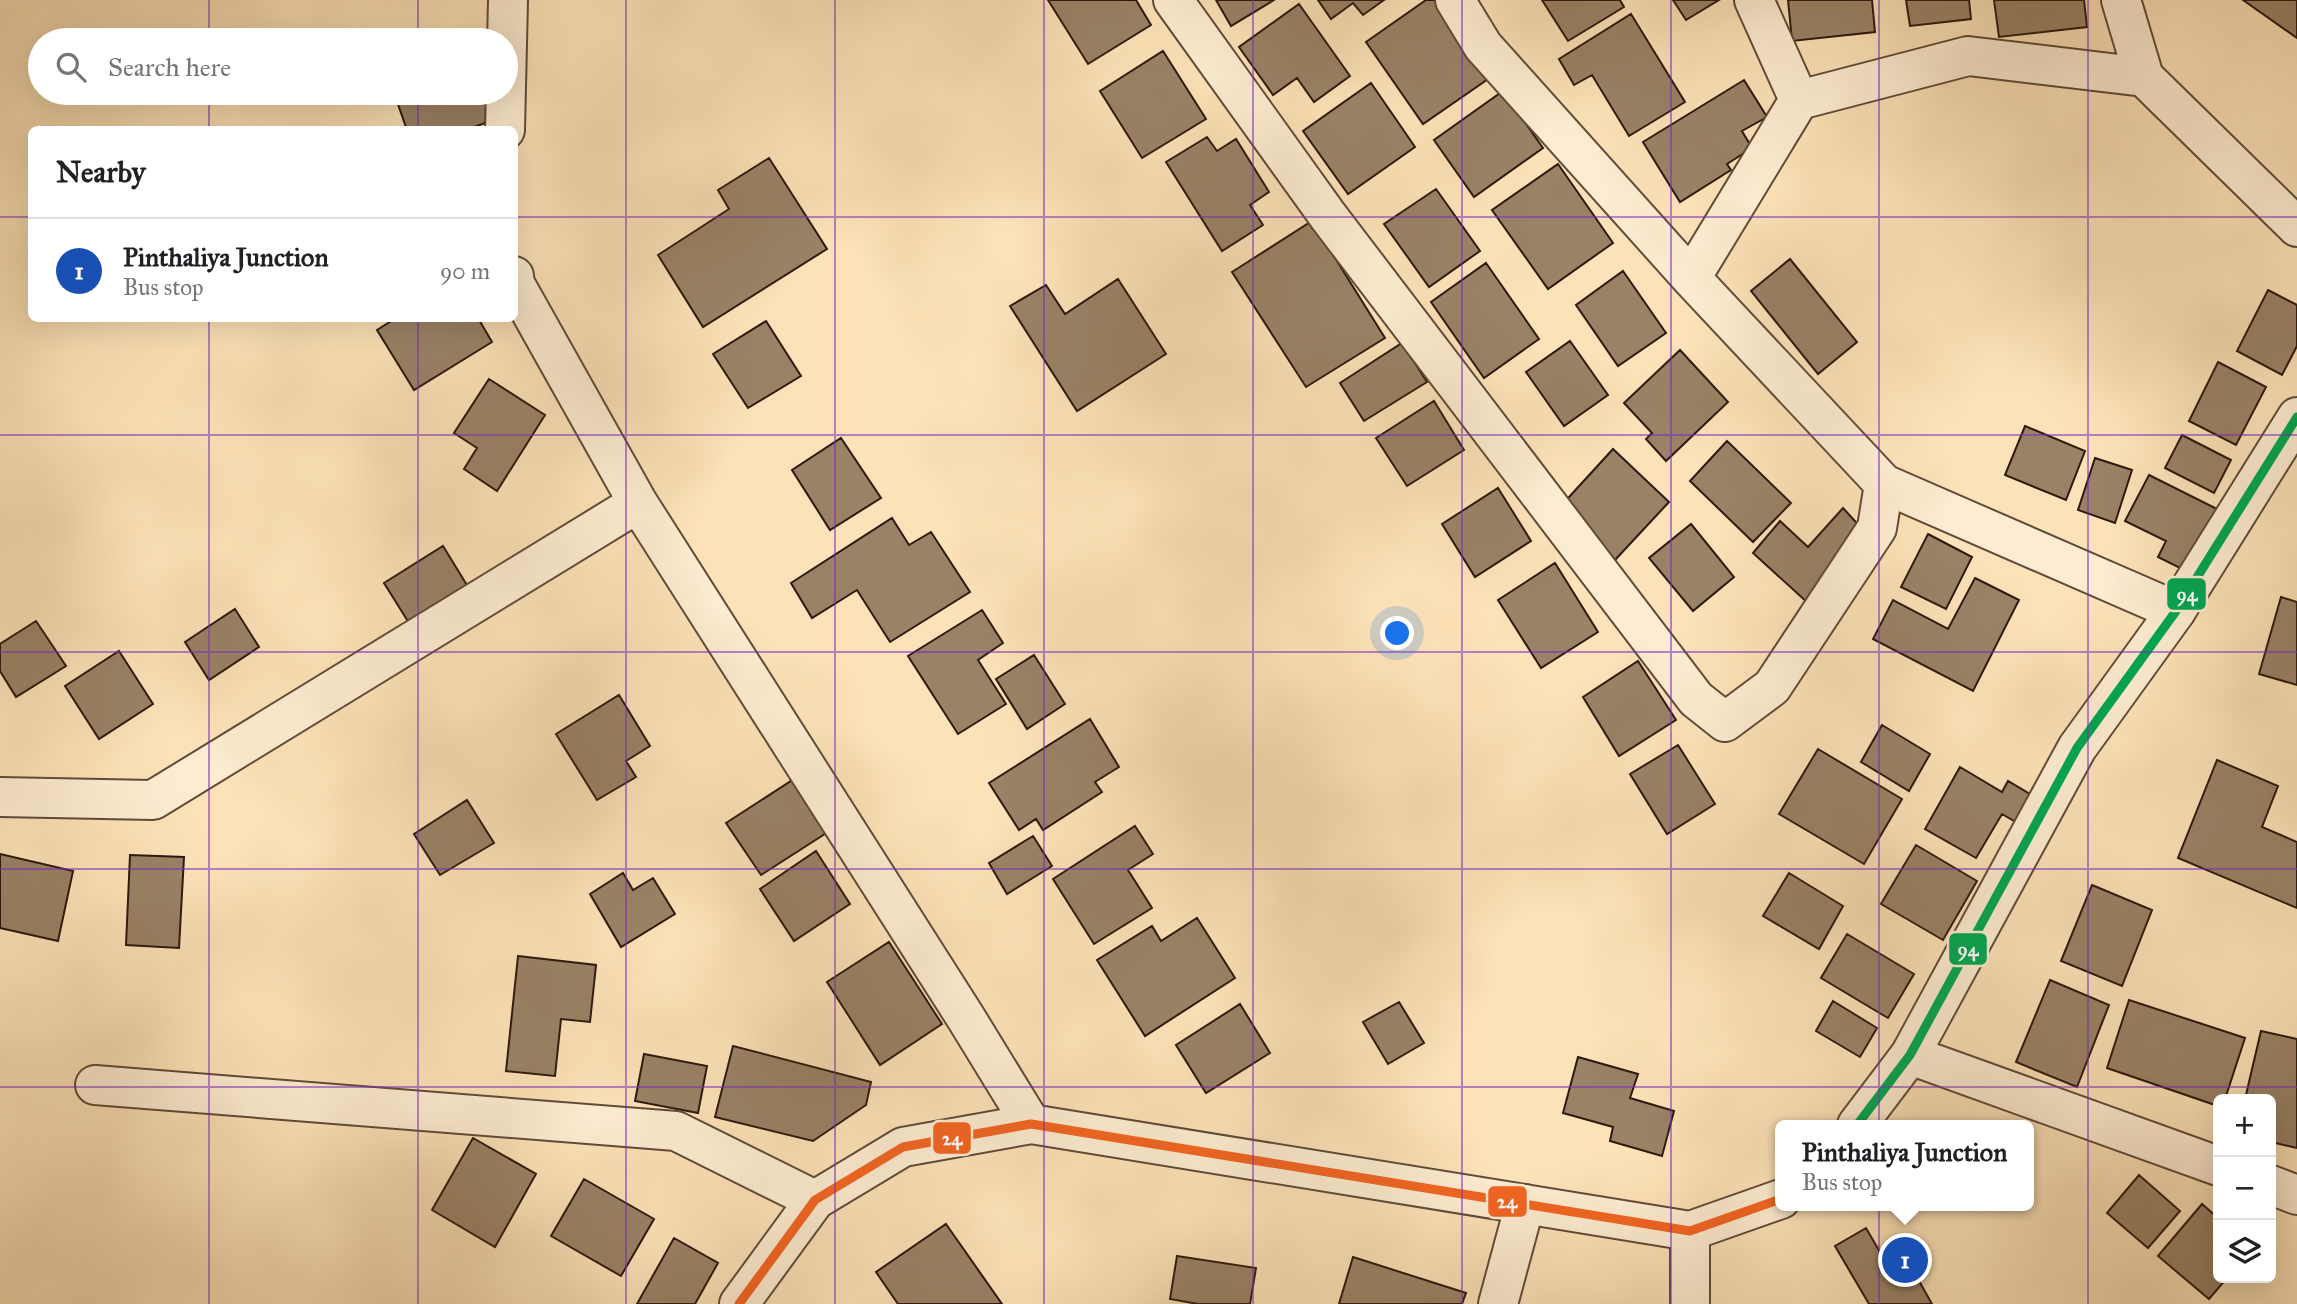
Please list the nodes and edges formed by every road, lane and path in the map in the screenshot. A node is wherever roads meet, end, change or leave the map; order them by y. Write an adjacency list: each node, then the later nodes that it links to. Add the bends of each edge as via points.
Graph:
1 (508, 0): 6 (street)
2 (1173, 0): 15 (street, via 1328,216 1671,667 1696,699 1725,722 1772,687 1877,528)
3 (1455, 0): 12 (street, via 1483,46)
4 (1754, 0): 8 (street)
5 (2121, 0): 7 (street)
6 (507, 28)
7 (2144, 77): 8 (street, via 1968,56); 11 (street)
8 (1799, 100): 12 (street)
9 (506, 105): 10 (street)
10 (505, 126)
11 (2297, 227)
12 (1691, 278): 15 (street)
13 (518, 289): 16 (street)
14 (2297, 417): 17 (street)
15 (1884, 484): 17 (street)
16 (638, 503): 18 (street, via 153,800); 22 (street)
17 (2176, 611): 19 (street, via 2077,748)
18 (0, 797)
19 (1910, 1055): 21 (street); 23 (street)
20 (95, 1084): 26 (street, via 676,1131)
21 (1861, 1120)
22 (1031, 1124): 26 (street, via 903,1147); 28 (street)
23 (2213, 1164)
24 (2276, 1187): 25 (street)
25 (2297, 1195)
26 (816, 1200): 30 (street)
27 (1775, 1201): 29 (street)
28 (1525, 1204): 29 (street); 31 (street)
29 (1690, 1231): 32 (street)
30 (739, 1304)
31 (1498, 1304)
32 (1690, 1304)

